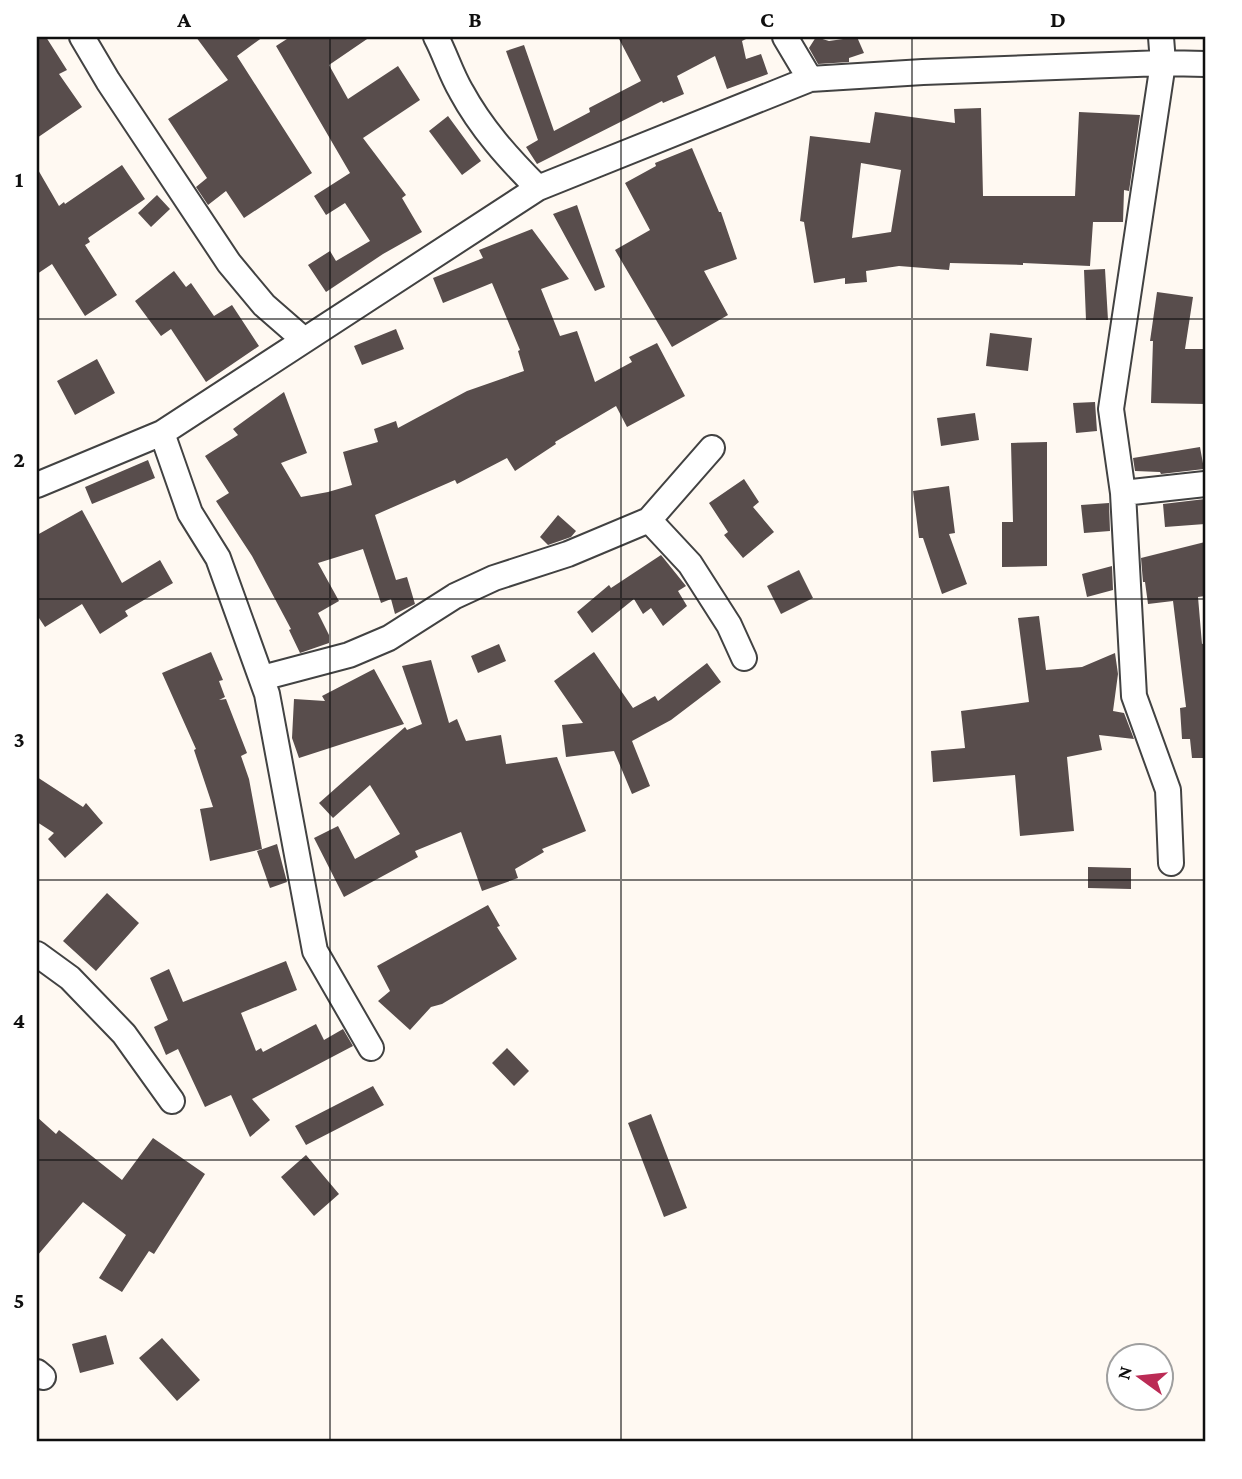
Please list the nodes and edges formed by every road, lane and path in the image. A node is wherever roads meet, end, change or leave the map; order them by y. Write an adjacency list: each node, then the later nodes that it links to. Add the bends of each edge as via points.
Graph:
1 (82, 37): 9 (street, via 229,263 264,305)
2 (436, 37): 8 (street, via 481,124)
3 (785, 37): 7 (street)
4 (1161, 37): 5 (street)
5 (1163, 63): 6 (street); 7 (street); 14 (street, via 1111,409)
6 (1205, 64)
7 (810, 79): 8 (street)
8 (538, 188): 9 (street)
9 (303, 340): 10 (street)
10 (162, 433): 13 (street); 17 (street, via 190,513 218,558)
11 (712, 448): 15 (street)
12 (1205, 484): 14 (street)
13 (37, 485)
14 (1123, 493): 18 (street, via 1134,696 1168,789)
15 (649, 520): 16 (street, via 690,564); 17 (street, via 494,578 455,596 389,638 349,655)
16 (744, 658)
17 (261, 678): 20 (street, via 315,951)
18 (1171, 863)
19 (37, 954): 21 (street, via 70,978 124,1034)
20 (371, 1048)
21 (172, 1101)

